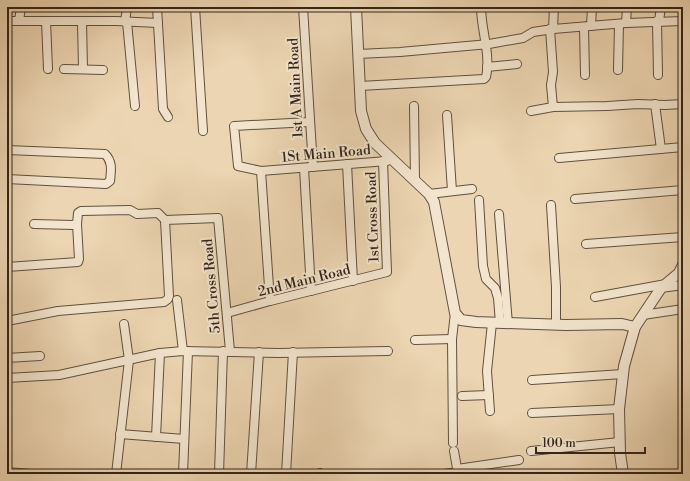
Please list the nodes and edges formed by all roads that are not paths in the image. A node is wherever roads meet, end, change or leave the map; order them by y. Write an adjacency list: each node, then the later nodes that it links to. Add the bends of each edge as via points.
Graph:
1 (20, 7): 13 (street)
2 (127, 7): 18 (street)
3 (157, 7): 19 (street)
4 (195, 7): 44 (street)
5 (303, 7): 43 (street, 1st A Main Road)
6 (356, 7): 24 (street)
7 (481, 7): 23 (street)
8 (554, 7): 22 (street)
9 (592, 7): 21 (street)
10 (627, 7): 20 (street)
11 (661, 7): 14 (street)
12 (7, 21): 13 (street)
13 (19, 21): 16 (street)
14 (658, 21): 15 (street); 20 (street); 33 (street)
15 (683, 21)
16 (46, 22): 17 (street); 27 (street)
17 (82, 22): 18 (street); 29 (street)
18 (126, 22): 19 (street); 37 (street)
19 (158, 23): 42 (street, via 163,109)
20 (622, 23): 21 (street); 31 (street)
21 (588, 26): 22 (street); 32 (street)
22 (551, 29): 23 (street, via 533,32 523,38); 39 (street)
23 (486, 44): 24 (street); 26 (street)
24 (358, 54): 34 (street)
25 (517, 64): 26 (street)
26 (487, 67): 34 (street, via 486,77 477,80)
27 (48, 69)
28 (64, 69): 29 (street)
29 (83, 69): 30 (street)
30 (103, 70)
31 (618, 70)
32 (585, 75)
33 (658, 75)
34 (360, 86): 50 (street, via 361,111 366,129 375,143)
35 (655, 104): 36 (street); 39 (street); 46 (street)
36 (683, 104)
37 (135, 106)
38 (414, 106): 56 (street)
39 (553, 108): 40 (street)
40 (531, 111)
41 (447, 115): 59 (street)
42 (168, 117)
43 (310, 122): 52 (street, 1st A Main Road); 54 (street, 1St Main Road, via 234,126 238,166)
44 (203, 131)
45 (683, 147): 46 (street)
46 (661, 149): 48 (street)
47 (7, 150): 55 (street, via 105,154 111,163 110,181 106,184)
48 (559, 158)
49 (383, 161): 50 (street, 1St Main Road); 51 (street, 1St Main Road); 72 (street, 1st Cross Road)
50 (393, 161): 56 (street)
51 (348, 164): 52 (street, 1St Main Road); 73 (street)
52 (313, 167): 53 (street, 1St Main Road)
53 (304, 168): 54 (street, 1St Main Road); 76 (street)
54 (261, 171): 79 (street)
55 (7, 179)
56 (415, 181): 60 (street)
57 (472, 189): 59 (street)
58 (683, 190): 61 (street)
59 (452, 192): 60 (street)
60 (429, 194): 82 (street, via 437,212)
61 (575, 199)
62 (479, 200): 85 (street, via 484,273 486,280 496,288)
63 (551, 205): 87 (street)
64 (499, 214): 85 (street)
65 (165, 220): 67 (street, via 158,214 136,214 130,210 81,212); 81 (street, 5th Cross Road, via 218,218); 84 (street, via 169,296 165,301 58,312)
66 (34, 224): 67 (street)
67 (76, 224): 71 (street, via 78,262)
68 (683, 237): 69 (street)
69 (586, 244)
70 (683, 265): 75 (street, via 679,273)
71 (7, 267)
72 (387, 272): 73 (street, 2nd Main Road)
73 (353, 280): 76 (street, 2nd Main Road)
74 (683, 285): 75 (street)
75 (663, 286): 77 (street, via 630,289); 83 (street)
76 (311, 291): 79 (street, 2nd Main Road)
77 (595, 297)
78 (177, 300): 91 (street)
79 (270, 301): 81 (street, 2nd Main Road)
80 (683, 309): 83 (street)
81 (228, 313): 92 (street, 5th Cross Road)
82 (455, 313): 85 (street, via 461,320); 89 (street)
83 (643, 315): 88 (street)
84 (7, 321)
85 (500, 323): 87 (street); 103 (street, via 487,371)
86 (124, 324): 99 (street)
87 (556, 325): 88 (street, via 622,324)
88 (635, 327): 100 (street)
89 (452, 339): 90 (street); 115 (street, via 454,447)
90 (416, 340)
91 (185, 351): 92 (street); 93 (street); 110 (street)
92 (226, 351): 94 (street); 119 (street, 5th Cross Road)
93 (160, 352): 99 (street); 109 (street)
94 (259, 352): 95 (street); 120 (street)
95 (294, 352): 96 (street); 121 (street)
96 (388, 352)
97 (40, 356): 98 (street)
98 (7, 358)
99 (129, 360): 101 (street, via 59,374); 108 (street)
100 (623, 374): 102 (street); 105 (street)
101 (7, 378)
102 (532, 380)
103 (489, 395): 104 (street); 106 (street)
104 (462, 396)
105 (619, 409): 107 (street); 111 (street)
106 (490, 411)
107 (532, 413)
108 (120, 434): 109 (street); 117 (street)
109 (156, 437): 110 (street)
110 (184, 439): 118 (street)
111 (620, 442): 112 (street); 123 (street)
112 (532, 451)
113 (519, 460): 115 (street)
114 (7, 472): 116 (street)
115 (457, 472): 122 (street)
116 (31, 474)
117 (116, 474)
118 (183, 474)
119 (219, 474)
120 (251, 474)
121 (286, 474)
122 (444, 474)
123 (623, 474)

